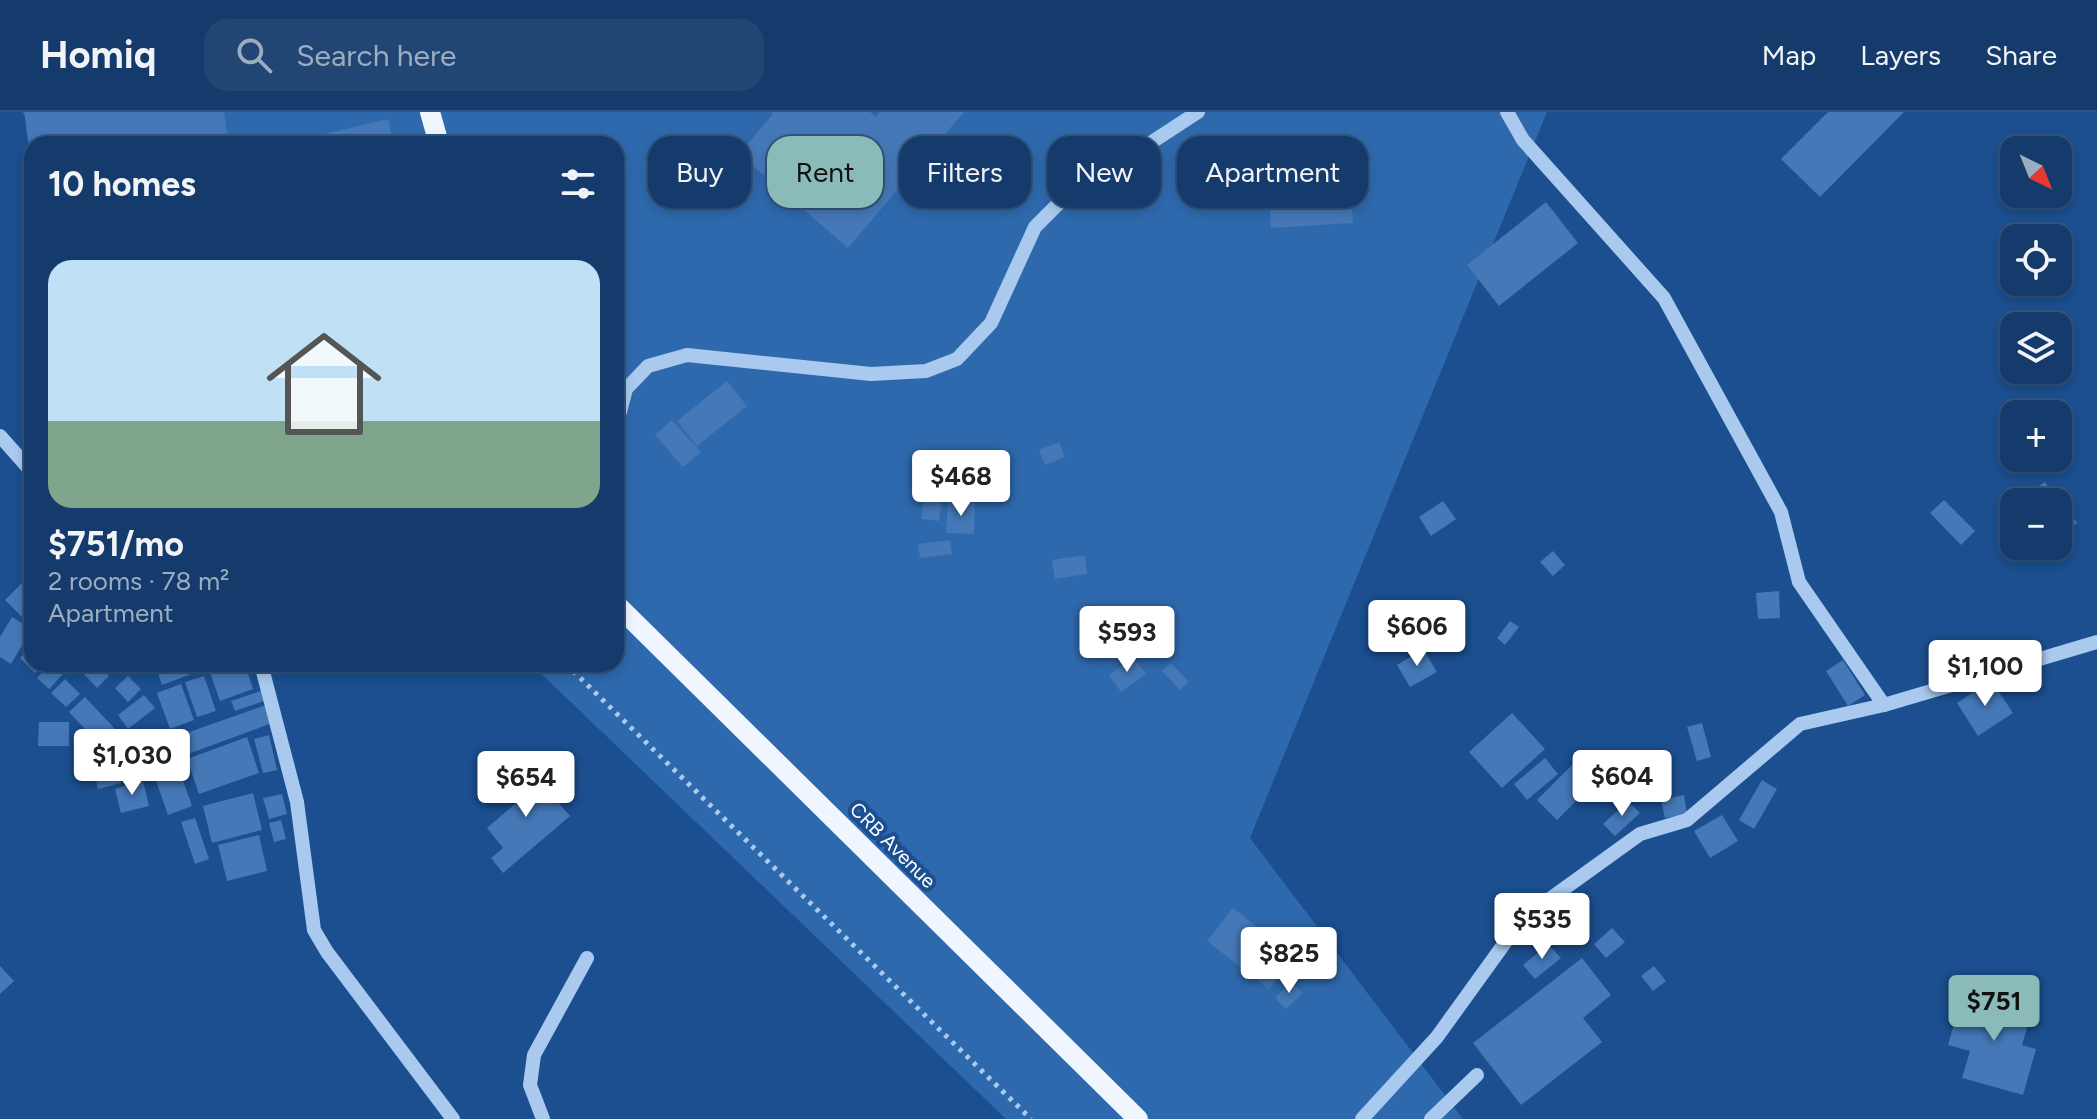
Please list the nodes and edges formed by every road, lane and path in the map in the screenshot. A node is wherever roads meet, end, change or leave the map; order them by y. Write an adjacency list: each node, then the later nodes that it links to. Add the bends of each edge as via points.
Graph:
1 (430, 112): 4 (main road)
2 (1198, 112): 5 (street, via 1060,202 1035,227 991,323 957,359 926,371 871,374 687,355 648,366)
3 (1507, 112): 12 (street, via 1523,140 1664,298 1781,512 1799,582)
4 (437, 136)
5 (624, 397)
6 (0, 436): 7 (street)
7 (24, 463)
8 (624, 612): 18 (main road, CRB Avenue)
9 (2097, 642): 12 (street)
10 (263, 672): 15 (street, via 297,802 314,930)
11 (574, 672): 17 (path)
12 (1884, 705): 19 (street, via 1800,724 1687,820 1640,834 1522,919 1437,1037)
13 (587, 958): 16 (street, via 534,1055 530,1085)
14 (1477, 1075): 20 (street)
15 (453, 1119)
16 (543, 1119)
17 (1031, 1119)
18 (1138, 1119)
19 (1362, 1119)
20 (1431, 1119)

